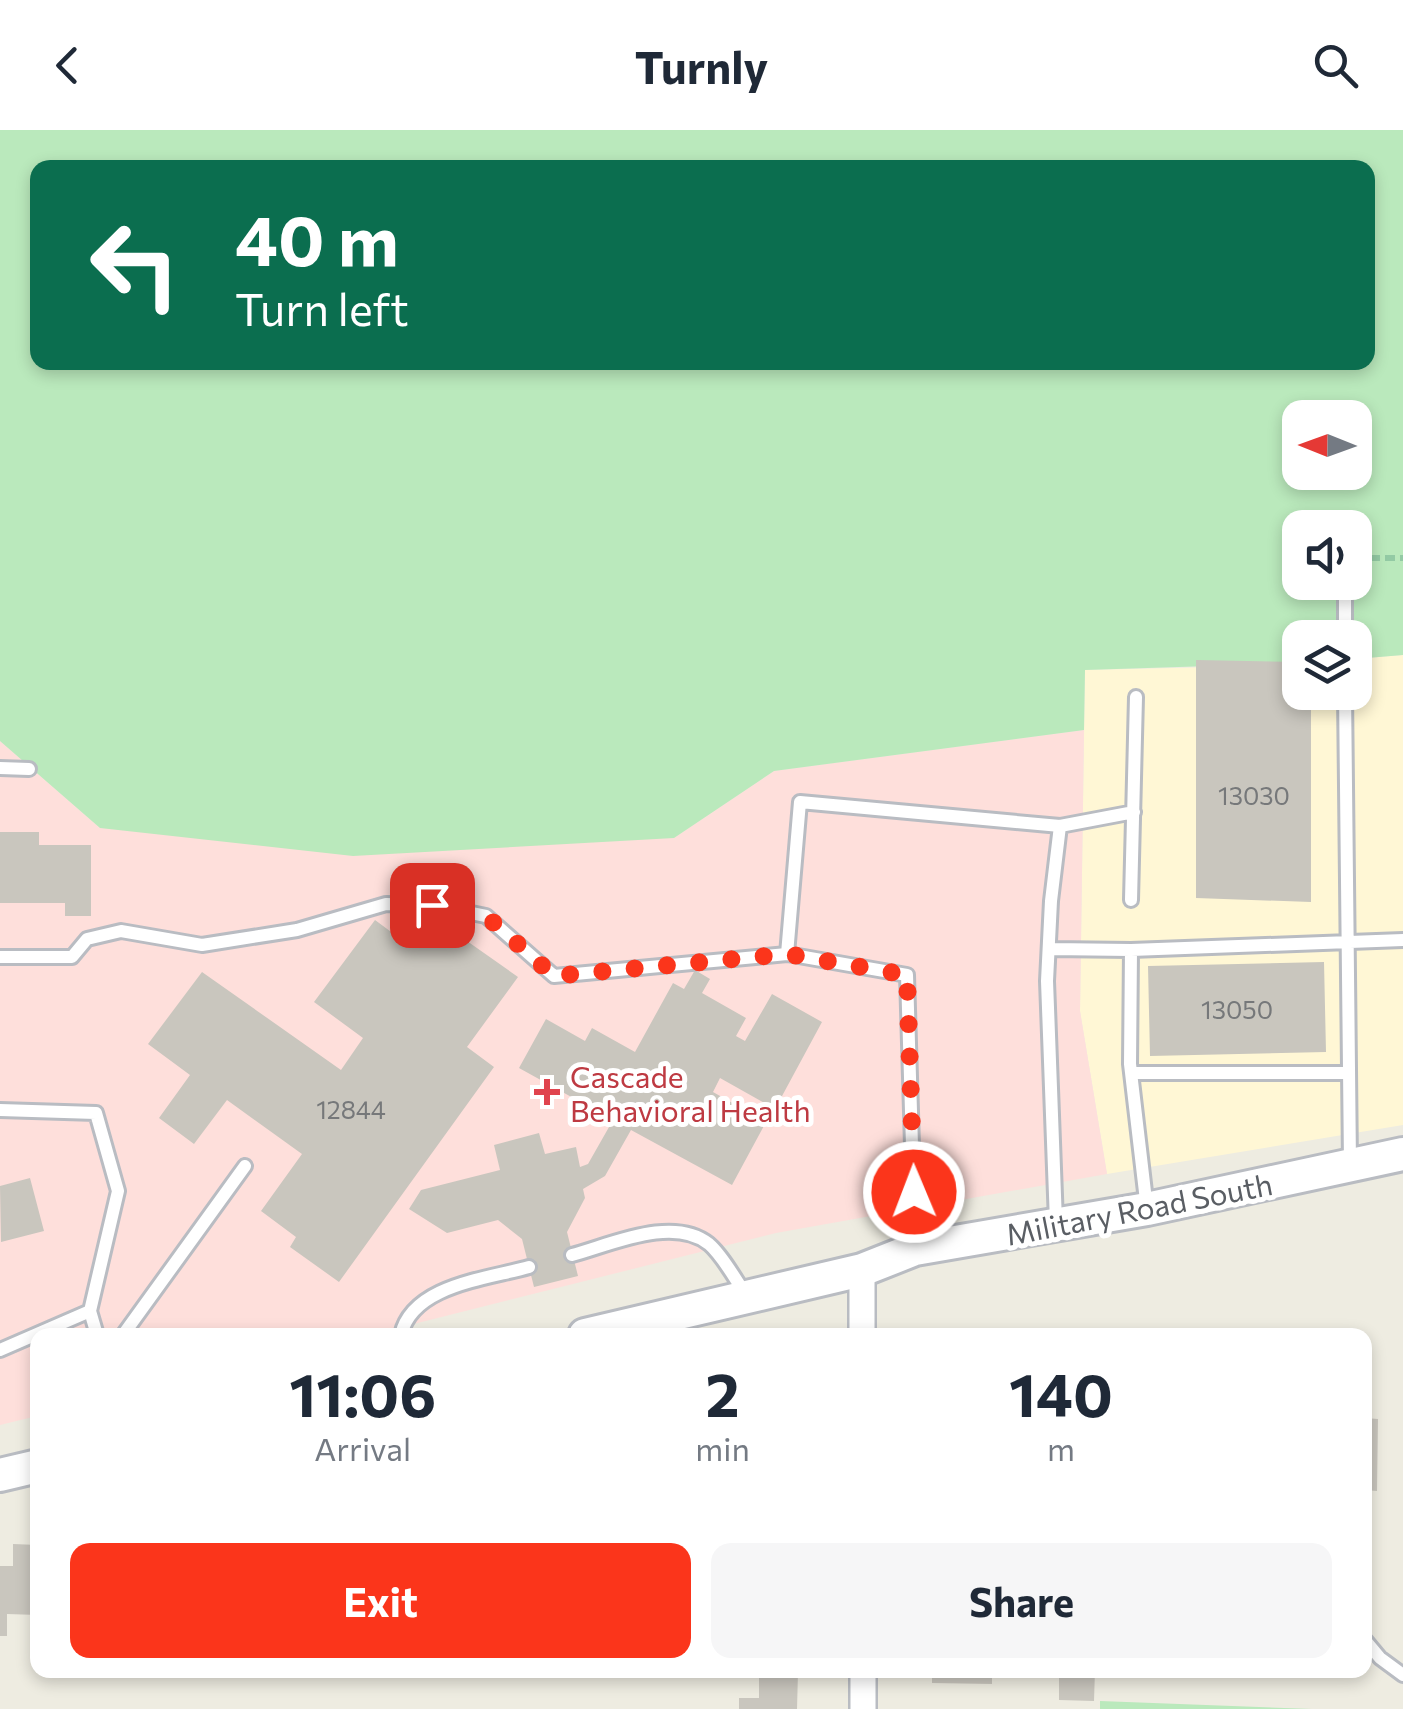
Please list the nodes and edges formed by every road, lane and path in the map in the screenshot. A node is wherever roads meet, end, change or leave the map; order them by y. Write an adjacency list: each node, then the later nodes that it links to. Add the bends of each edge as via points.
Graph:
1 (1372, 558): 2 (path)
2 (1403, 558)
3 (1136, 697): 7 (lane)
4 (1345, 710): 11 (lane)
5 (0, 768): 6 (lane)
6 (29, 769)
7 (1134, 812): 8 (lane); 9 (lane)
8 (1060, 826): 12 (lane); 14 (lane, via 800,802)
9 (1132, 900)
10 (1403, 940): 11 (lane)
11 (1346, 944): 13 (lane); 17 (lane)
12 (1051, 950): 13 (lane); 23 (lane)
13 (1131, 950): 16 (lane)
14 (787, 954): 15 (lane, via 554,976 486,916 386,904 298,930 202,944 122,932 87,939 72,957); 24 (lane, via 907,975)
15 (0, 957)
16 (1131, 1073): 17 (lane); 22 (lane)
17 (1348, 1073): 21 (lane)
18 (0, 1110): 29 (lane, via 96,1113 118,1192)
19 (1403, 1154): 21 (street, Military Road South)
20 (245, 1166): 32 (lane)
21 (1350, 1166): 22 (street, Military Road South)
22 (1146, 1209): 23 (street, Military Road South)
23 (1056, 1225): 24 (street, Military Road South)
24 (915, 1249): 27 (street, Military Road South)
25 (572, 1255): 28 (lane, via 662,1232 688,1234 709,1244)
26 (530, 1267): 33 (lane, via 438,1292 405,1318)
27 (862, 1270): 28 (street, Military Road South); 35 (street)
28 (748, 1297): 34 (street, Military Road South)
29 (90, 1311): 30 (lane); 31 (lane)
30 (51, 1328)
31 (94, 1328)
32 (128, 1328)
33 (403, 1328)
34 (615, 1328)
35 (862, 1328)
36 (30, 1337): 37 (lane)
37 (0, 1350)
38 (30, 1468): 39 (street)
39 (0, 1476)
40 (1372, 1648): 41 (lane)
41 (1403, 1675)
42 (863, 1678): 43 (street)
43 (863, 1709)

